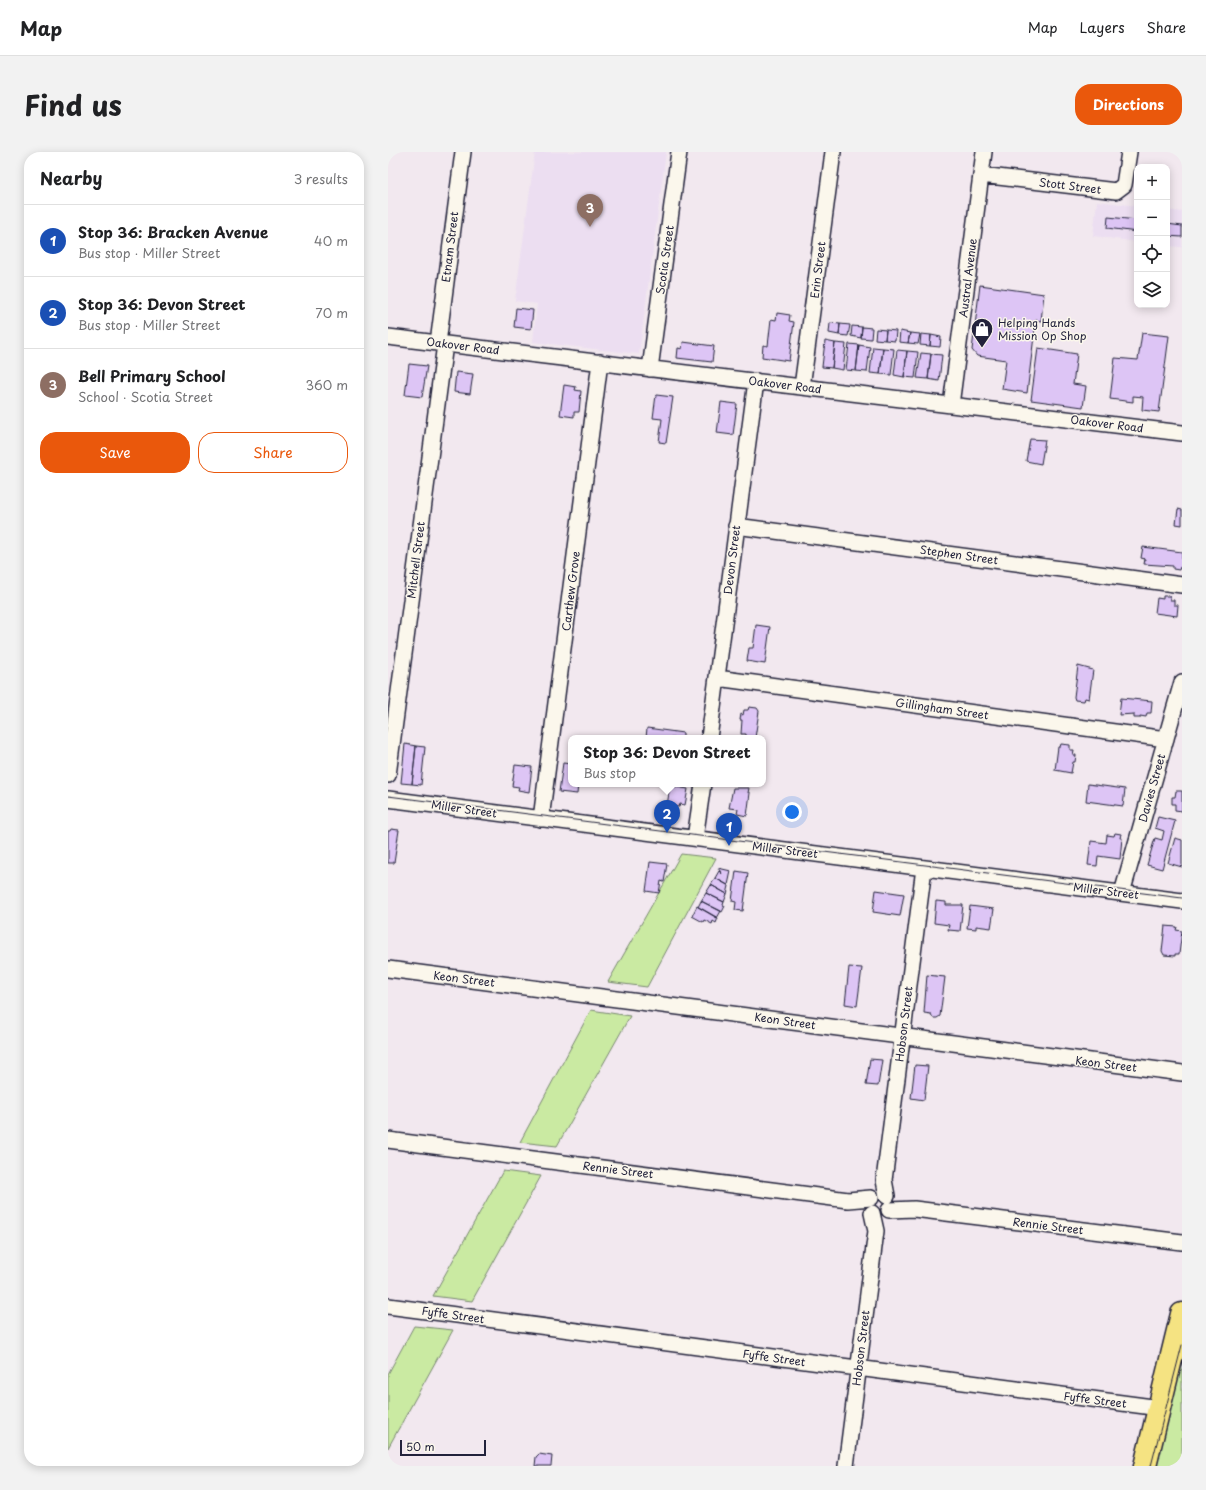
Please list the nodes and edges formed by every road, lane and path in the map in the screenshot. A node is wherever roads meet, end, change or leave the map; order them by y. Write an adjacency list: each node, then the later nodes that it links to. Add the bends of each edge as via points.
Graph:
1 (463, 152): 8 (street, Etnam Street)
2 (679, 152): 10 (street, Scotia Street)
3 (833, 152): 12 (street, Erin Street)
4 (984, 152): 6 (street, Austral Avenue)
5 (1129, 152): 6 (street, Stott Street, via 1124,185 1116,191)
6 (981, 175): 13 (street, Austral Avenue)
7 (388, 337): 8 (street, Oakover Road)
8 (441, 343): 9 (street, Oakover Road); 21 (street, Mitchell Street)
9 (600, 362): 10 (street, Oakover Road); 24 (street, Carthew Grove)
10 (650, 369): 11 (street, Oakover Road)
11 (756, 381): 12 (street, Oakover Road); 15 (street, Devon Street)
12 (802, 387): 13 (street, Oakover Road)
13 (952, 405): 14 (street, Oakover Road)
14 (1182, 433)
15 (736, 526): 16 (street, Stephen Street); 17 (street, Devon Street)
16 (1182, 585)
17 (717, 678): 19 (street, Devon Street); 20 (street, Gillingham Street)
18 (1182, 682): 20 (street, Davies Street)
19 (709, 735)
20 (1166, 739): 27 (street, Davies Street)
21 (388, 776)
22 (703, 787): 25 (street)
23 (388, 799): 24 (street, Miller Street)
24 (541, 820): 25 (street, Miller Street)
25 (695, 838): 26 (street, Miller Street)
26 (924, 868): 27 (street, Miller Street); 30 (street, Hobson Street)
27 (1122, 893): 28 (street, Miller Street)
28 (1182, 901)
29 (388, 969): 30 (street, Keon Street)
30 (903, 1037): 31 (street, Keon Street); 33 (street, Hobson Street)
31 (1182, 1074)
32 (388, 1140): 33 (street, Rennie Street)
33 (880, 1205): 34 (street, Rennie Street); 37 (street, Hobson Street)
34 (1182, 1242)
35 (388, 1306): 37 (street, Fyffe Street)
36 (1182, 1314): 38 (highway)
37 (858, 1369): 38 (street, Fyffe Street); 39 (street, Hobson Street)
38 (1160, 1408): 40 (highway)
39 (846, 1466)
40 (1145, 1466)

